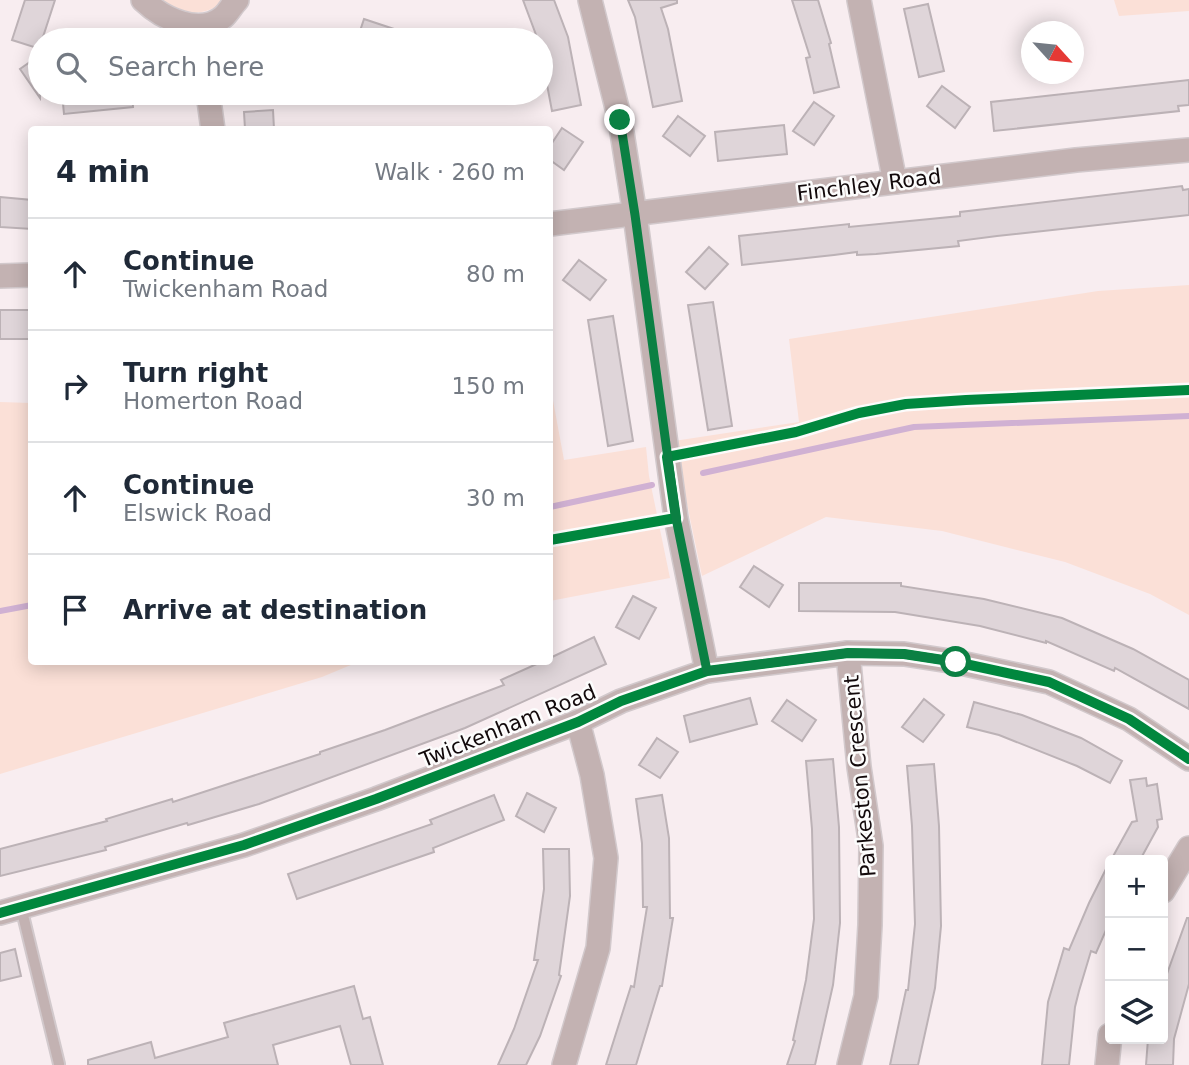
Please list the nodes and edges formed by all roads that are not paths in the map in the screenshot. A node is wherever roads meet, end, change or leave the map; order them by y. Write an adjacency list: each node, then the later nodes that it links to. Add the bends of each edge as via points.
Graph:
1 (143, 0): 5 (street)
2 (237, 0): 6 (street)
3 (590, 0): 11 (street, via 620,120)
4 (859, 0): 10 (street)
5 (190, 28)
6 (210, 28)
7 (210, 105): 8 (street)
8 (212, 126)
9 (1189, 150): 10 (street, Finchley Road)
10 (895, 182): 11 (street, Finchley Road)
11 (635, 215): 12 (street, Finchley Road); 16 (street, via 676,518)
12 (553, 224)
13 (28, 275): 14 (street)
14 (0, 276)
15 (848, 653): 16 (street, Twickenham Road); 18 (street, Twickenham Road, via 904,654 1049,682 1129,719); 25 (street, Parkeston Crescent, via 871,846 866,996)
16 (707, 671): 17 (street, Twickenham Road, via 621,701)
17 (578, 722): 21 (street, Twickenham Road, via 244,845); 24 (street, via 606,858 598,948)
18 (1189, 759)
19 (1189, 848): 20 (street)
20 (1168, 883)
21 (10, 910): 23 (lane)
22 (1109, 1044): 26 (street)
23 (60, 1065)
24 (564, 1065)
25 (849, 1065)
26 (1107, 1065)

